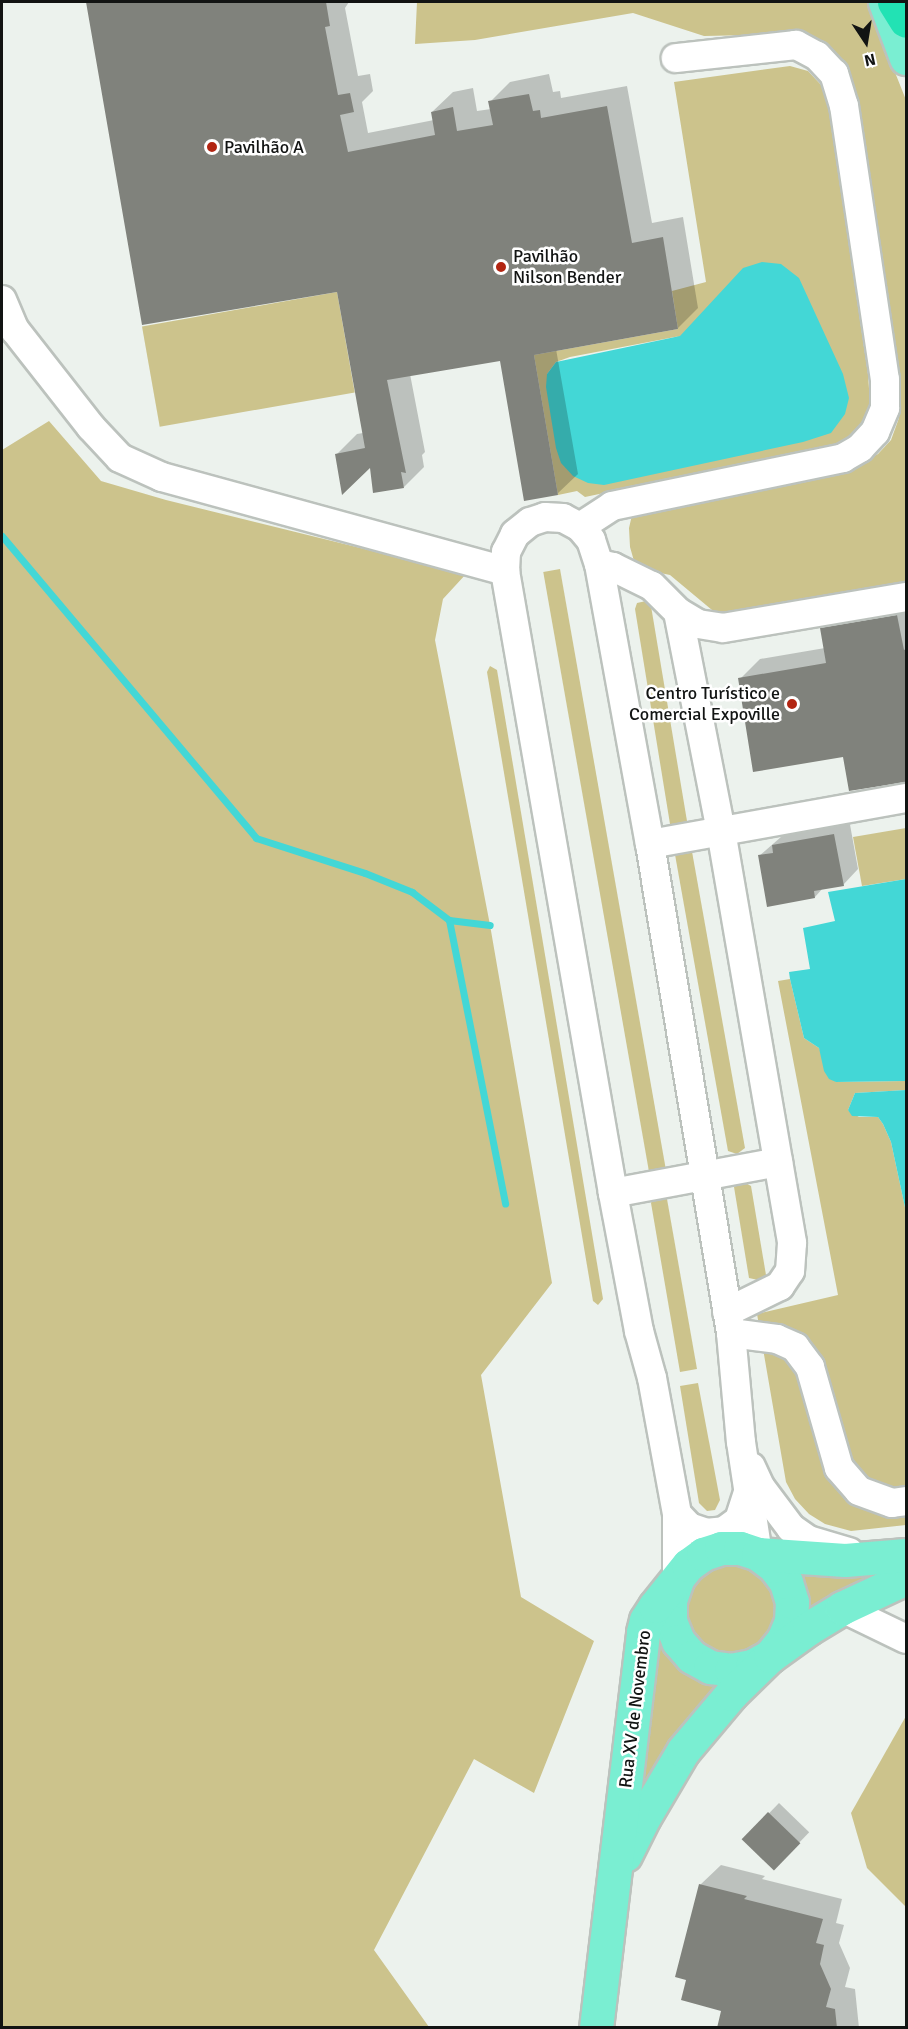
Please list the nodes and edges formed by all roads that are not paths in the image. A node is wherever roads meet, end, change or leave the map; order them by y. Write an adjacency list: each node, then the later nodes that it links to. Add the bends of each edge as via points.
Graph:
1 (885, 2): 5 (main road)
2 (894, 2): 3 (highway)
3 (906, 21)
4 (676, 58): 8 (lane, via 796,45 817,56 834,74 844,106 885,380 885,408 875,432 843,458 612,506)
5 (906, 58)
6 (2, 300): 7 (lane)
7 (8, 331): 10 (lane, via 120,458 162,477)
8 (580, 527): 9 (lane, via 591,540); 10 (lane, via 563,518 545,517 530,522 515,534 506,552)
9 (599, 564): 12 (lane, via 652,586); 15 (lane)
10 (505, 571): 18 (lane)
11 (906, 597): 12 (lane, via 723,628 698,624)
12 (678, 612): 14 (lane)
13 (906, 798): 14 (lane)
14 (721, 831): 15 (lane); 16 (lane)
15 (650, 844): 17 (lane)
16 (778, 1162): 17 (lane); 19 (lane, via 792,1243 790,1271 780,1286)
17 (704, 1175): 18 (lane); 19 (lane)
18 (613, 1193): 23 (lane)
19 (729, 1323): 20 (lane); 22 (lane, via 795,1347 810,1367 839,1468 860,1491 892,1503)
20 (741, 1443): 21 (lane); 25 (lane, via 761,1488 791,1528 820,1544)
21 (748, 1492): 23 (lane, via 739,1520 724,1531 706,1533 689,1527); 24 (lane)
22 (906, 1501)
23 (677, 1514): 27 (lane)
24 (758, 1554): 25 (main road, Rua XV de Novembro, via 834,1560); 27 (main road, Rua XV de Novembro, via 740,1548 721,1548 703,1554); 30 (main road, via 786,1582 792,1602 787,1631)
25 (893, 1556)
26 (906, 1578): 28 (main road, Rua XV de Novembro)
27 (676, 1580): 30 (main road, via 670,1600 670,1621 678,1641 692,1657 731,1670 752,1666); 31 (main road, Rua XV de Novembro, via 646,1620 643,1632)
28 (842, 1608): 29 (lane); 30 (main road, Rua XV de Novembro)
29 (906, 1639)
30 (770, 1656): 31 (main road, Rua XV de Novembro, via 683,1751 644,1817)
31 (616, 1876): 32 (main road, Rua XV de Novembro)
32 (596, 2028)

